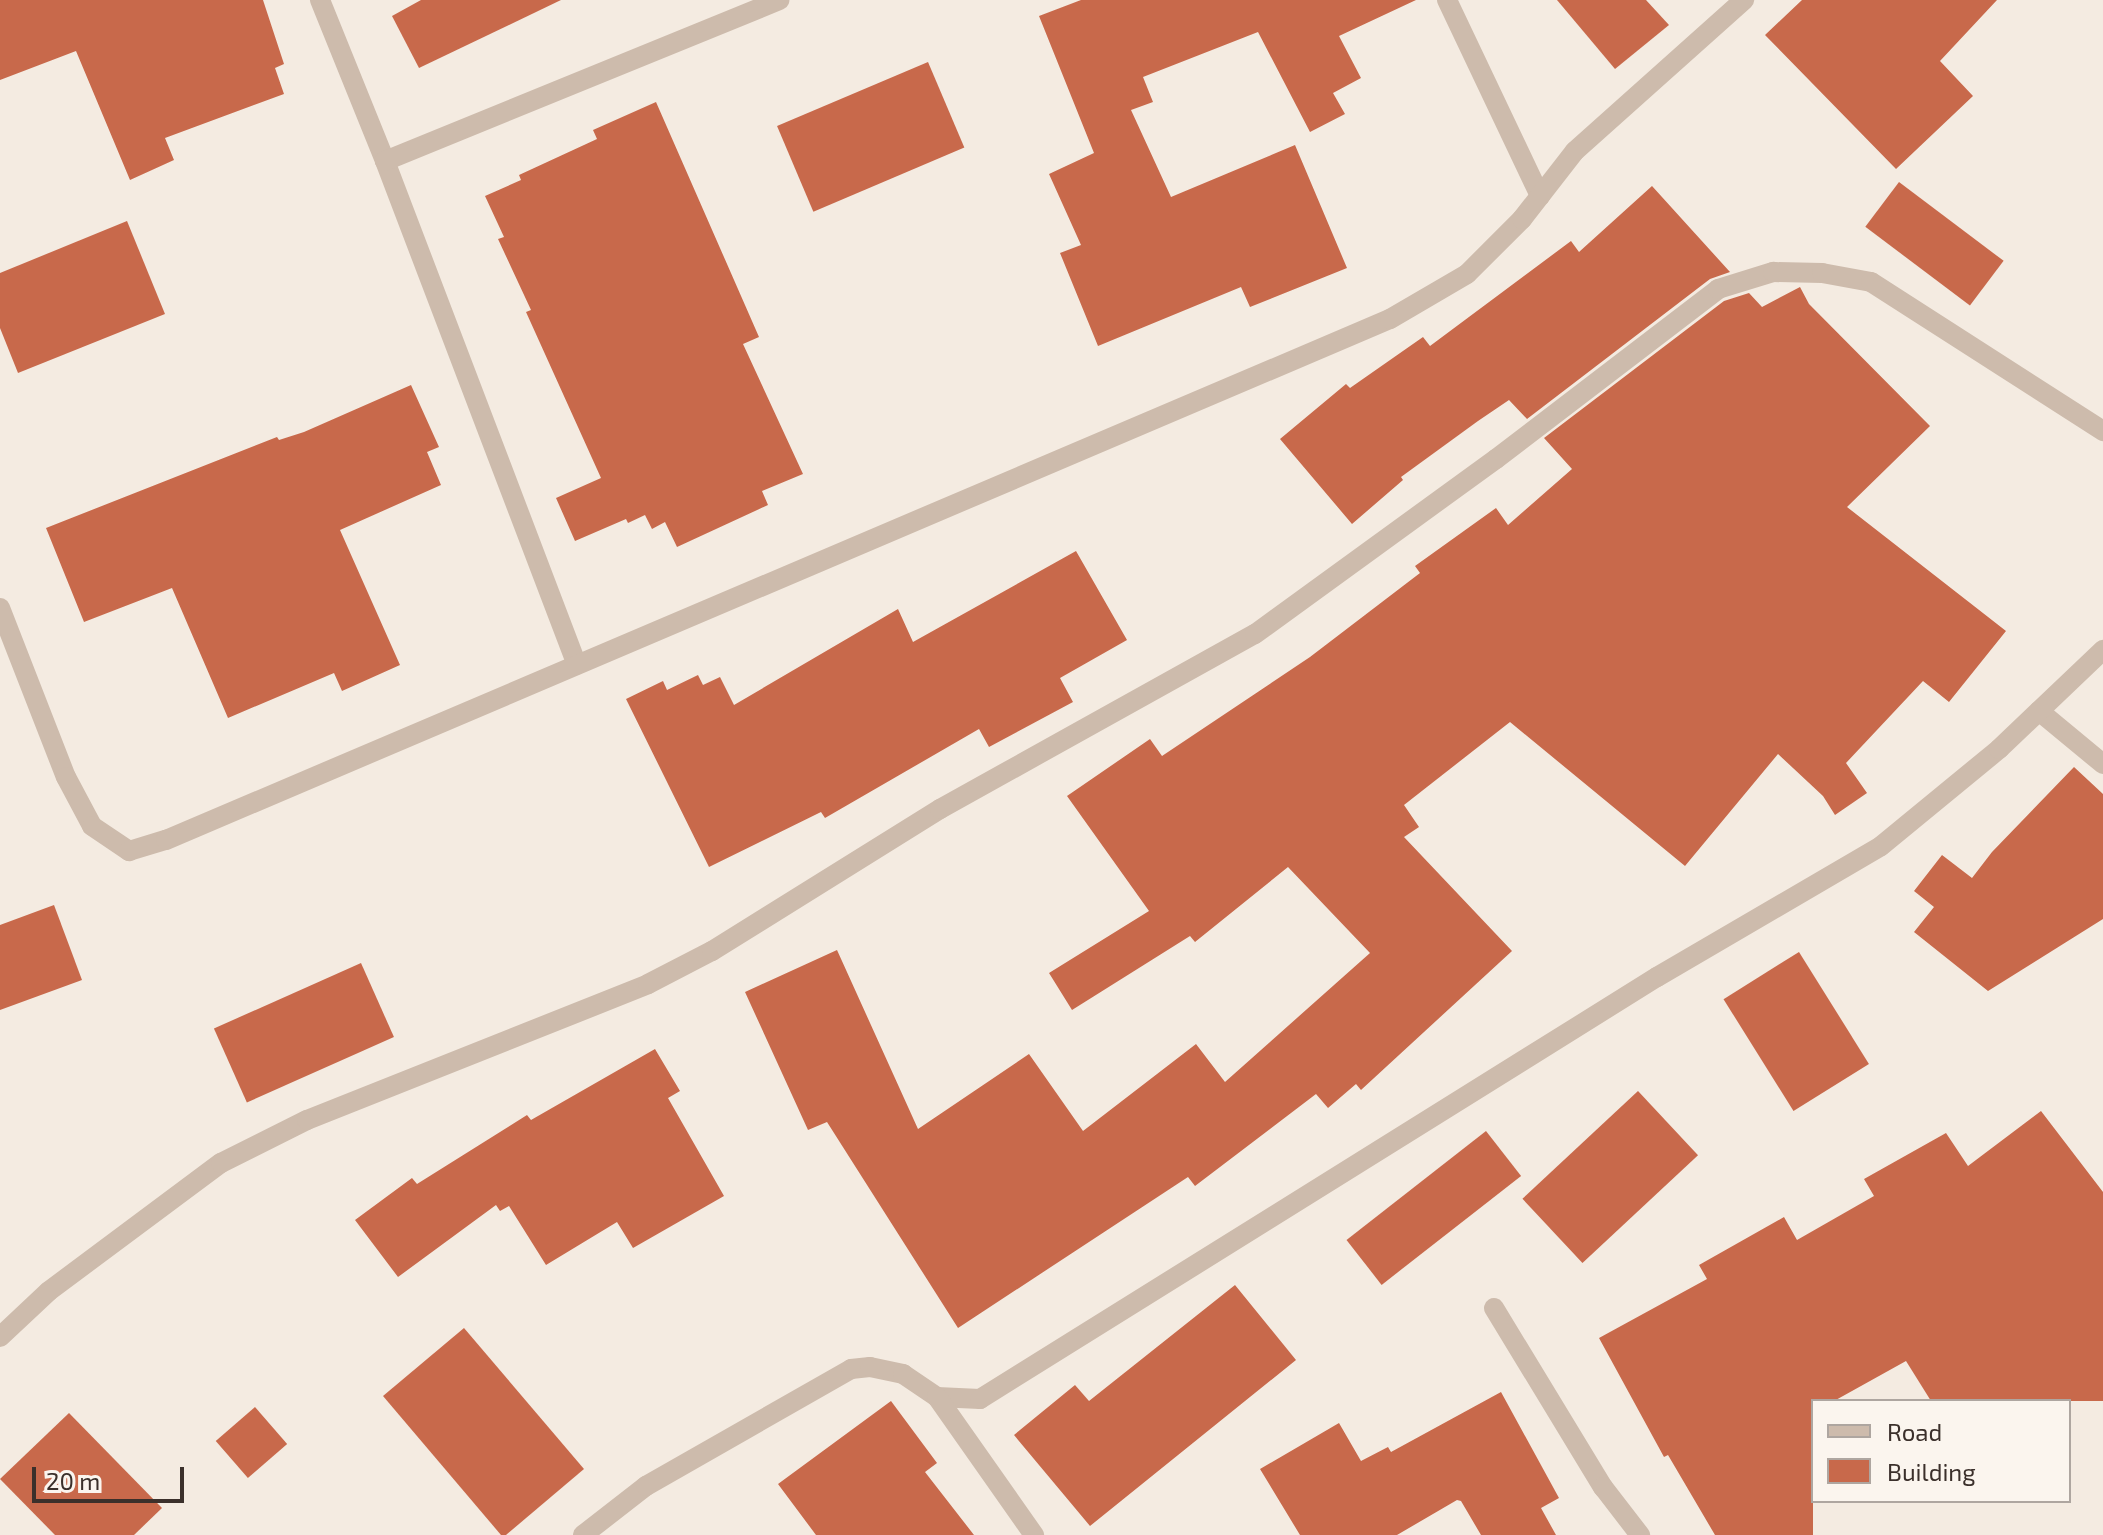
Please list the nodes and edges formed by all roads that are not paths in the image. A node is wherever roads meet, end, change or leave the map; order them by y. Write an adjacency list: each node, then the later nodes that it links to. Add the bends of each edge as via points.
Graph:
1 (320, 0): 5 (street)
2 (779, 0): 5 (street)
3 (1447, 0): 6 (street)
4 (1738, 2): 6 (street, via 1575,151)
5 (385, 161): 10 (street)
6 (1540, 196): 10 (street, via 1467,274 1390,319)
7 (2103, 431): 14 (street, via 1871,282 1773,272 1718,289 1484,469 1255,634 940,809 712,951 648,984 307,1120 221,1163 49,1291)
8 (0, 608): 10 (street, via 66,777 92,826 129,851 166,840)
9 (2103, 650): 11 (street)
10 (577, 665)
11 (2039, 711): 12 (street); 15 (street, via 1881,846 1657,977 980,1399)
12 (2103, 764)
13 (1494, 1308): 18 (street, via 1603,1487)
14 (0, 1337)
15 (937, 1397): 16 (street, via 903,1374 851,1369 646,1486); 17 (street)
16 (583, 1535)
17 (1034, 1535)
18 (1640, 1535)

